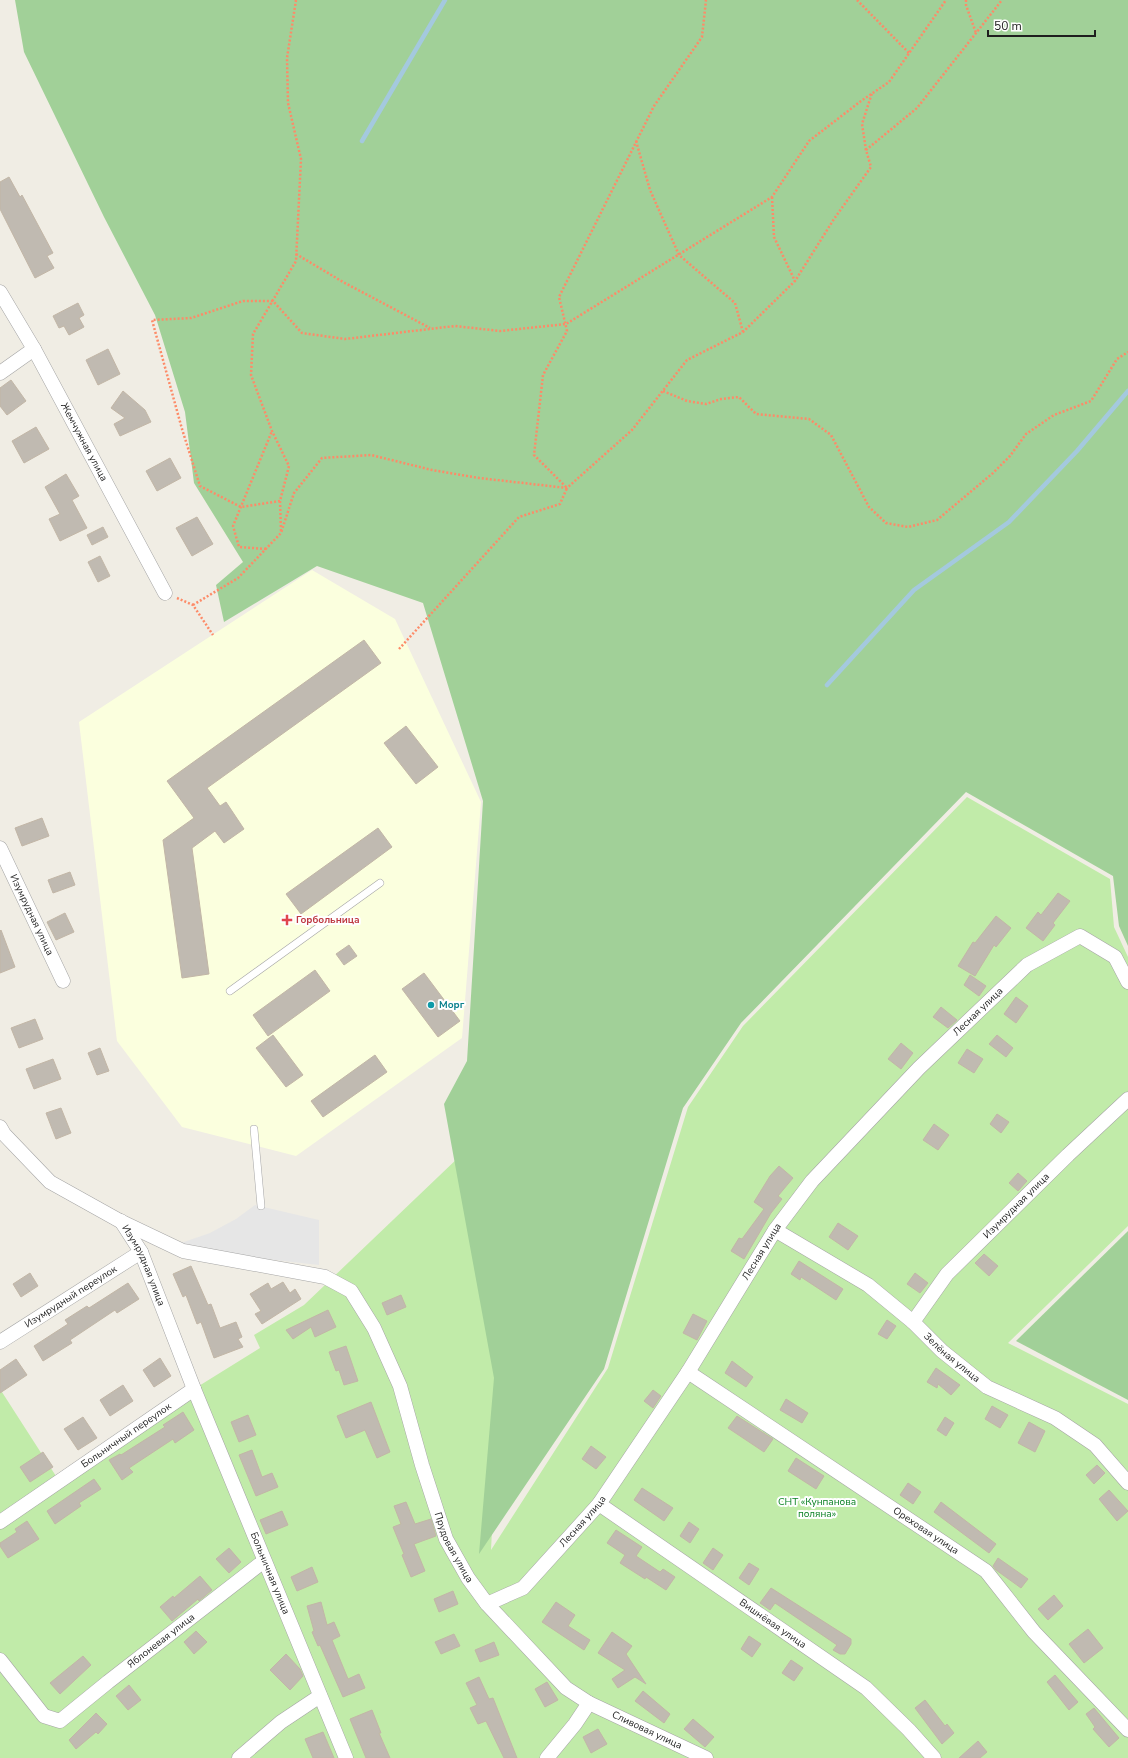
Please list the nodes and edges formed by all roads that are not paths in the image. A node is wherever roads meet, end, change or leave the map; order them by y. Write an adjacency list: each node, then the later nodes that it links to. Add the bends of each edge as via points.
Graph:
1 (0, 292): 2 (street, Жемчужная улица)
2 (34, 349): 3 (street); 4 (street, Жемчужная улица)
3 (0, 373)
4 (165, 592)
5 (0, 848): 7 (street, Изумрудная улица)
6 (380, 883): 9 (lane)
7 (63, 981)
8 (1128, 982): 15 (street, Лесная улица, via 1115,957 1080,936 1027,964 925,1062 812,1181)
9 (230, 991)
10 (1128, 1099): 17 (street, Изумрудная улица, via 947,1274)
11 (0, 1127): 14 (street, Изумрудная улица, via 50,1182)
12 (254, 1129): 13 (lane)
13 (261, 1206)
14 (120, 1221): 16 (street, Изумрудная улица); 25 (street, Прудовая улица, via 183,1251 257,1262 325,1277 351,1291 374,1328 400,1386 446,1539 468,1578)
15 (775, 1230): 17 (street, Зелёная улица, via 868,1285); 19 (street, Лесная улица)
16 (141, 1252): 18 (street, Изумрудный переулок); 20 (street, Изумрудная улица)
17 (913, 1322): 21 (street, Зелёная улица, via 942,1351 987,1387 1055,1418 1095,1445)
18 (0, 1342)
19 (688, 1372): 22 (street, Лесная улица); 29 (street, Ореховая улица, via 986,1571 1034,1632)
20 (194, 1389): 23 (street, Больничный переулок); 24 (street, Больничная улица)
21 (1128, 1483)
22 (599, 1504): 25 (street, Лесная улица, via 523,1588); 34 (street, Вишнёвая улица, via 866,1688)
23 (0, 1522)
24 (264, 1561): 26 (street, Яблоневая улица, via 60,1722 44,1716); 27 (street, Больничная улица)
25 (487, 1604): 28 (street, Прудовая улица, via 566,1688)
26 (0, 1660)
27 (320, 1696): 30 (street, via 281,1722); 31 (street, Больничная улица)
28 (589, 1703): 32 (street); 33 (street, Сливовая улица)
29 (1128, 1730)
30 (239, 1758)
31 (346, 1758)
32 (546, 1758)
33 (706, 1758)
34 (934, 1758)

